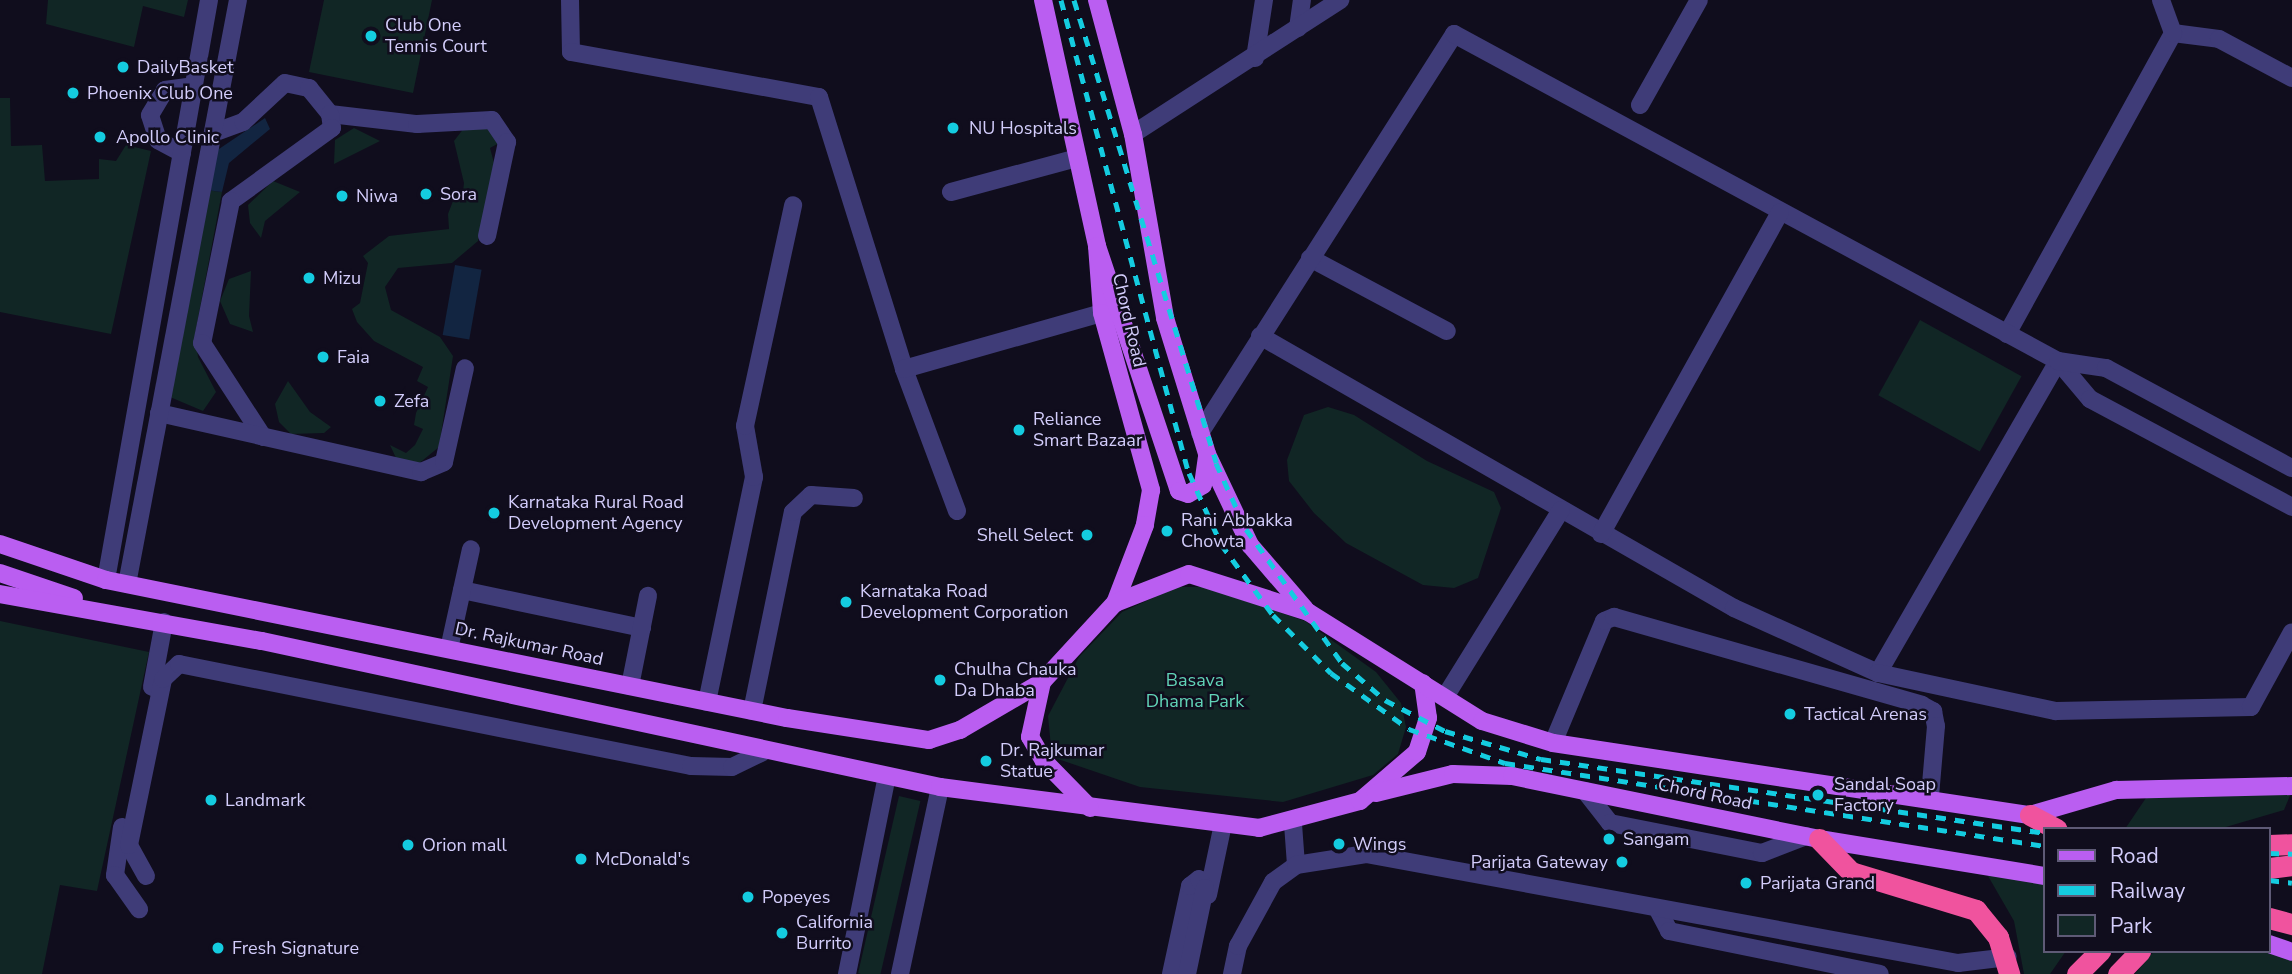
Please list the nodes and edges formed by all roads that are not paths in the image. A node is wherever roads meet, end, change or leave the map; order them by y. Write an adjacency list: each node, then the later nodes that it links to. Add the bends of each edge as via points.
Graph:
1 (209, 0): 15 (street)
2 (238, 0): 18 (street)
3 (570, 0): 34 (street, via 571,52 819,97)
4 (1043, 0): 21 (main road, Chord Road)
5 (1264, 0): 13 (street)
6 (1302, 0): 11 (street)
7 (1340, 0): 11 (street)
8 (1699, 0): 16 (street)
9 (2161, 0): 12 (street)
10 (1099, 1): 19 (main road)
11 (1298, 28): 13 (street)
12 (2173, 33): 14 (street, via 2219,39); 30 (street)
13 (1255, 58): 19 (street)
14 (2292, 78)
15 (193, 86): 20 (street); 20 (street, via 165,90 150,115 158,140)
16 (1640, 105)
17 (331, 121): 18 (street, via 309,88 285,83 243,122); 25 (street, via 492,120 507,142); 37 (street, via 231,201 202,343)
18 (213, 133): 35 (street)
19 (1133, 134): 36 (main road, via 1165,318)
20 (182, 153): 40 (street)
21 (1077, 158): 22 (street); 26 (main road, Chord Road)
22 (951, 192)
23 (793, 205): 67 (street, via 745,426 754,477)
24 (1780, 212): 27 (street, via 1454,34); 30 (street); 46 (street)
25 (487, 236)
26 (1097, 246): 28 (main road, Chord Road); 38 (main road, via 1179,491 1188,494 1202,485)
27 (1310, 258): 29 (street); 31 (street)
28 (1102, 313): 34 (street); 55 (main road, Chord Road, via 1151,490 1145,525)
29 (1447, 331)
30 (2007, 334): 32 (street)
31 (1260, 336): 36 (street); 44 (street)
32 (2058, 361): 39 (street, via 2106,368); 43 (street, via 2090,399); 62 (street)
33 (465, 368): 37 (street, via 444,462 432,469 411,472)
34 (904, 369): 45 (street)
35 (159, 413): 37 (street); 41 (street)
36 (1200, 433): 38 (main road)
37 (263, 437)
38 (1207, 454): 57 (main road, via 1250,545)
39 (2292, 468)
40 (125, 469): 41 (street, via 135,463); 50 (street)
41 (147, 473): 51 (street)
42 (854, 498): 68 (street, via 811,495 793,512)
43 (2292, 508)
44 (1561, 510): 46 (street); 66 (street)
45 (957, 511)
46 (1601, 534): 62 (street, via 1734,608)
47 (0, 544): 50 (main road, Dr. Rajkumar Road)
48 (471, 549): 52 (street)
49 (0, 573): 56 (main road)
50 (106, 580): 51 (main road, Dr. Rajkumar Road)
51 (127, 584): 61 (main road, Dr. Rajkumar Road)
52 (462, 590): 59 (street); 61 (street)
53 (0, 594): 56 (main road)
54 (648, 596): 59 (street)
55 (1115, 603): 57 (main road, via 1189,574); 63 (main road)
56 (103, 609): 58 (main road)
57 (1308, 612): 64 (main road)
58 (164, 622): 70 (main road); 91 (street, via 114,867 121,891)
59 (642, 628): 65 (street)
60 (2292, 632): 62 (street, via 2251,707 2056,711)
61 (449, 649): 65 (main road, Dr. Rajkumar Road)
62 (1878, 673)
63 (1042, 682): 68 (main road, Dr. Rajkumar Road, via 969,726 929,740); 77 (main road, via 1030,737 1044,761)
64 (1423, 683): 66 (main road); 76 (main road, via 1428,718 1417,752)
65 (629, 686): 67 (main road, Dr. Rajkumar Road)
66 (1445, 696): 69 (main road, via 1482,721)
67 (707, 702): 68 (main road, Dr. Rajkumar Road)
68 (752, 711)
69 (1553, 743): 75 (main road); 75 (street, via 1604,621 1614,617 1933,711 1937,726)
70 (763, 752): 71 (main road); 88 (street, via 732,767 691,766 178,664 163,679 129,845)
71 (887, 776): 73 (main road); 99 (street)
72 (2292, 786): 78 (main road, via 2116,790)
73 (940, 787): 77 (main road); 100 (street)
74 (1585, 791): 76 (main road, Chord Road, via 1512,776 1453,775 1388,787); 82 (main road, Chord Road); 82 (street, via 1610,823 1762,853)
75 (1930, 796): 78 (main road)
76 (1360, 801): 80 (main road, Chord Road)
77 (1090, 808): 79 (main road, Chord Road)
78 (2030, 815): 81 (highway)
79 (1223, 824): 80 (main road, Chord Road); 102 (street)
80 (1293, 824): 85 (street)
81 (2052, 827)
82 (1812, 837): 89 (main road, Chord Road); 98 (highway, via 1851,872 1976,910)
83 (2292, 844): 84 (highway)
84 (2271, 845)
85 (1296, 865): 90 (street, via 1366,854); 103 (street, via 1273,882 1238,946)
86 (2292, 865): 87 (highway)
87 (2271, 868)
88 (146, 876)
89 (2044, 876)
90 (1657, 908): 98 (street, via 1958,963); 104 (street, via 1670,931)
91 (139, 909)
92 (2271, 919): 93 (highway)
93 (2292, 924)
94 (2271, 945): 95 (main road)
95 (2292, 952)
96 (2098, 953): 105 (highway)
97 (2138, 953): 106 (highway)
98 (2008, 966)
99 (847, 974)
100 (900, 974)
101 (1171, 974): 102 (street, via 1190,886 1199,879 1205,888)
102 (1190, 974)
103 (1232, 974)
104 (1880, 974)
105 (2077, 974)
106 (2118, 974)

